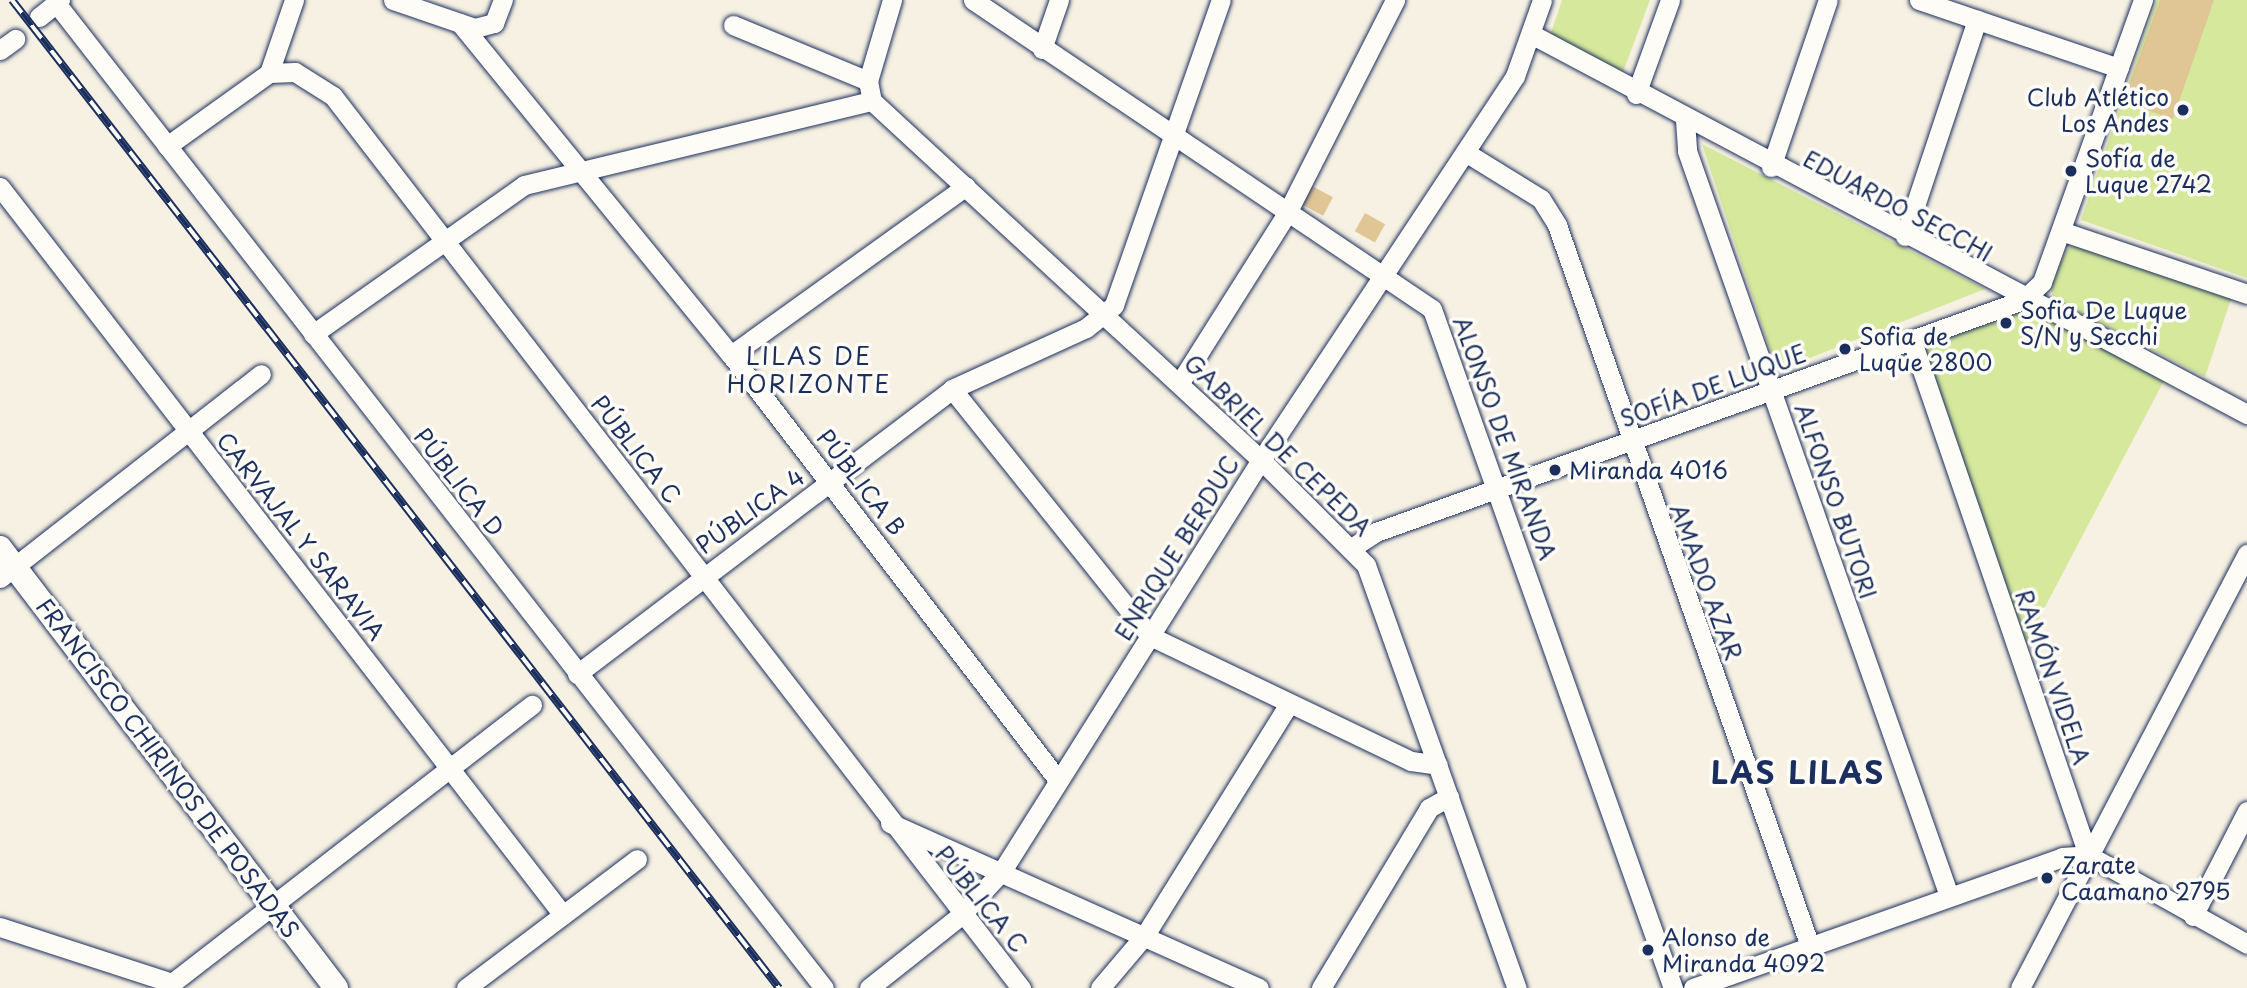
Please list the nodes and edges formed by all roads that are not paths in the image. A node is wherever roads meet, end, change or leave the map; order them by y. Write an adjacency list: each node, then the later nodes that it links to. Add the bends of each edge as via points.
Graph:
1 (294, 0): 22 (street)
2 (393, 0): 17 (street)
3 (503, 0): 17 (street, via 485,27)
4 (892, 0): 23 (street)
5 (972, 0): 20 (street, ALONSO DE MIRANDA)
6 (1059, 0): 20 (street)
7 (1222, 0): 27 (street)
8 (1395, 0): 34 (street)
9 (1542, 0): 19 (street, ENRIQUE BERDUC)
10 (1670, 0): 24 (street)
11 (1828, 0): 30 (street)
12 (1919, 0): 16 (street)
13 (2143, 0): 21 (street, SOFÍA DE LUQUE)
14 (58, 2): 15 (street); 28 (street, PÚBLICA D)
15 (39, 17)
16 (1977, 20): 21 (street); 36 (street)
17 (460, 23): 31 (street, PÚBLICA B)
18 (733, 25): 23 (street)
19 (1531, 34): 24 (street, EDUARDO SECCHI); 29 (street, ENRIQUE BERDUC, via 1516,76)
20 (1042, 49): 27 (street, ALONSO DE MIRANDA)
21 (2119, 68): 35 (street, SOFÍA DE LUQUE)
22 (269, 73): 28 (street); 37 (street, PÚBLICA C, via 295,72 333,96)
23 (868, 81): 25 (street)
24 (1636, 94): 26 (street, EDUARDO SECCHI)
25 (872, 101): 31 (street); 32 (street, GABRIEL DE CEPEDA)
26 (1685, 120): 30 (street, EDUARDO SECCHI); 48 (street, ALFONSO BUTORI, via 1687,151)
27 (1174, 138): 34 (street, ALONSO DE MIRANDA); 41 (street, via 1121,289)
28 (167, 146): 42 (street, PÚBLICA D)
29 (1465, 152): 38 (street, ENRIQUE BERDUC); 51 (street, AMADO AZAR, via 1535,195 1551,212)
30 (1771, 167): 36 (street, EDUARDO SECCHI)
31 (583, 171): 37 (street, via 524,185); 44 (street, PÚBLICA B)
32 (966, 186): 41 (street, GABRIEL DE CEPEDA); 44 (street)
33 (0, 187): 50 (street, CARVAJAL Y SARAVIA)
34 (1287, 213): 38 (street, ALONSO DE MIRANDA); 46 (street)
35 (2061, 231): 39 (street); 40 (street, SOFÍA DE LUQUE, via 2042,282)
36 (1905, 236): 40 (street, EDUARDO SECCHI)
37 (443, 239): 42 (street); 58 (street, PÚBLICA C)
38 (1385, 275): 52 (street, ENRIQUE BERDUC); 54 (street, ALONSO DE MIRANDA, via 1436,316)
39 (2247, 294)
40 (2023, 300): 43 (street, SOFÍA DE LUQUE); 49 (street, EDUARDO SECCHI)
41 (1103, 316): 46 (street, GABRIEL DE CEPEDA); 47 (street, PÚBLICA 4)
42 (313, 334): 60 (street, PÚBLICA D)
43 (1912, 341): 48 (street, SOFÍA DE LUQUE); 69 (street, RAMÓN VIDELA)
44 (731, 355): 53 (street, PÚBLICA B)
45 (261, 374): 50 (street)
46 (1179, 384): 52 (street, GABRIEL DE CEPEDA)
47 (952, 389): 53 (street, PÚBLICA 4); 59 (street)
48 (1770, 389): 51 (street, SOFÍA DE LUQUE); 72 (street, ALFONSO BUTORI)
49 (2247, 414)
50 (189, 431): 57 (street); 64 (street, CARVAJAL Y SARAVIA)
51 (1630, 442): 54 (street, SOFÍA DE LUQUE); 80 (street, AMADO AZAR)
52 (1261, 460): 55 (street, GABRIEL DE CEPEDA); 59 (street, ENRIQUE BERDUC)
53 (831, 482): 58 (street, PÚBLICA 4); 65 (street, PÚBLICA B)
54 (1497, 489): 55 (street, SOFÍA DE LUQUE, via 1376,532); 90 (street, ALONSO DE MIRANDA)
55 (1353, 547): 63 (street, GABRIEL DE CEPEDA, via 1366,565)
56 (2247, 554): 69 (street)
57 (5, 564): 73 (main road, FRANCISCO CHIRINOS DE POSADAS)
58 (703, 576): 60 (street, PÚBLICA 4); 68 (street, PÚBLICA C)
59 (1150, 636): 62 (street); 65 (street, ENRIQUE BERDUC)
60 (577, 674): 83 (street, PÚBLICA D)
61 (532, 705): 64 (street)
62 (1288, 705): 63 (street, via 1420,765); 78 (street)
63 (1438, 765): 66 (street, GABRIEL DE CEPEDA)
64 (449, 767): 73 (street); 74 (street, CARVAJAL Y SARAVIA)
65 (1058, 780): 71 (street, ENRIQUE BERDUC)
66 (1449, 797): 88 (street, via 1429,808); 89 (street, GABRIEL DE CEPEDA)
67 (2247, 811): 76 (street)
68 (890, 823): 71 (street); 75 (street, PÚBLICA C)
69 (2088, 855): 72 (street, via 2062,857); 76 (street); 92 (street)
70 (637, 859): 74 (street)
71 (1002, 871): 75 (street, ENRIQUE BERDUC); 78 (street)
72 (1949, 896): 80 (street)
73 (272, 906): 77 (street, via 172,983); 81 (main road, FRANCISCO CHIRINOS DE POSADAS)
74 (563, 915): 82 (street)
75 (960, 916): 84 (street, ENRIQUE BERDUC); 85 (street, PÚBLICA C)
76 (2193, 916): 79 (street)
77 (0, 927)
78 (1145, 934): 86 (street); 87 (street)
79 (2247, 944)
80 (1811, 949): 91 (street)
81 (336, 988)
82 (466, 988)
83 (824, 988)
84 (869, 988)
85 (1021, 988)
86 (1100, 988)
87 (1259, 988)
88 (1321, 988)
89 (1517, 988)
90 (1673, 988)
91 (1693, 988)
92 (2020, 988)

